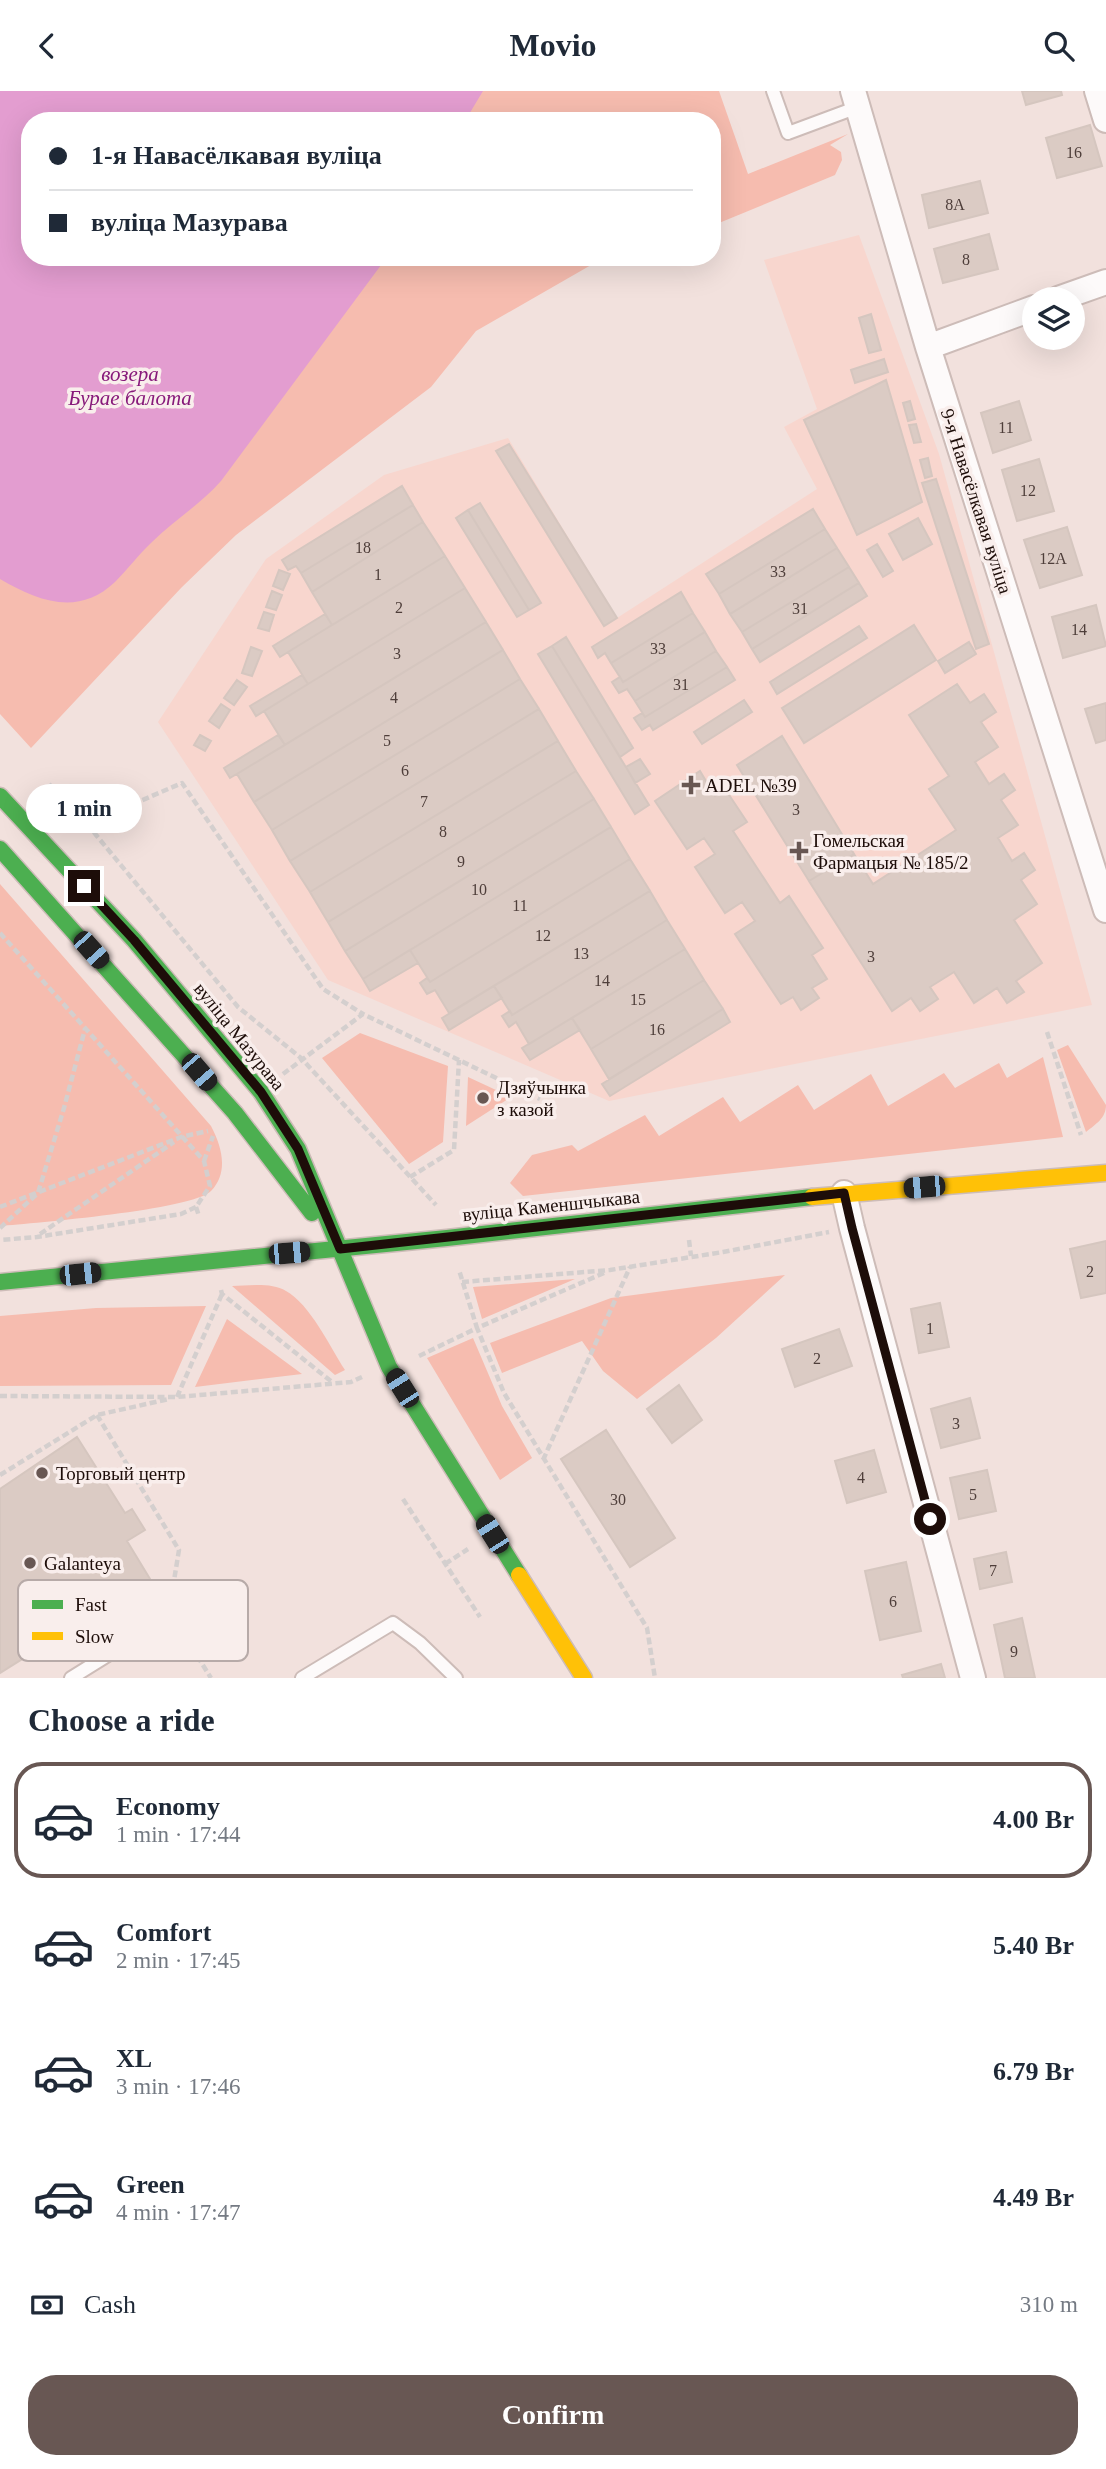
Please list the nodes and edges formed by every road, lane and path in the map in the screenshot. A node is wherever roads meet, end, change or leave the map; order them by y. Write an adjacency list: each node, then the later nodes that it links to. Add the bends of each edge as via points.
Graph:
1 (773, 91): 3 (lane, via 788,133)
2 (1097, 91): 4 (street)
3 (855, 99): 8 (street, 9-я Навасёлкавая вуліца)
4 (1106, 120)
5 (1106, 282): 6 (street)
6 (1085, 289)
7 (1022, 312): 8 (street)
8 (928, 347): 13 (street, 9-я Навасёлкавая вуліца)
9 (49, 784): 11 (path)
10 (0, 796): 37 (main road, вуліца Мазурава, via 134,940 261,1092 298,1149)
11 (87, 824): 15 (path, via 182,783 323,989); 18 (path, via 238,1007)
12 (0, 849): 37 (main road, via 235,1113)
13 (1106, 910)
14 (0, 933): 16 (path)
15 (363, 1014): 18 (path); 19 (path)
16 (85, 1029): 23 (path); 27 (path)
17 (1047, 1032): 22 (path)
18 (301, 1059): 20 (path); 26 (path)
19 (458, 1060): 21 (path); 26 (path, via 454,1150)
20 (277, 1079)
21 (540, 1099)
22 (1081, 1135)
23 (181, 1137): 24 (path); 24 (path, via 216,1129); 27 (path); 35 (path)
24 (204, 1161): 31 (path, via 210,1186)
25 (1106, 1173): 28 (main road, вуліца Каменшчыкава)
26 (410, 1177): 29 (path)
27 (38, 1193): 30 (path); 33 (path)
28 (844, 1193): 34 (street); 37 (main road, вуліца Каменшчыкава)
29 (436, 1205)
30 (0, 1207)
31 (196, 1207): 32 (path); 35 (path, via 181,1215)
32 (199, 1216)
33 (0, 1228)
34 (852, 1228): 38 (path); 63 (street)
35 (37, 1237): 36 (path)
36 (0, 1240)
37 (340, 1249): 41 (main road, вуліца Каменшчыкава); 57 (main road, via 389,1367)
38 (631, 1266): 40 (path); 50 (path)
39 (458, 1270): 42 (path)
40 (610, 1270): 42 (path); 43 (path)
41 (0, 1282)
42 (462, 1282): 43 (path)
43 (477, 1328): 44 (path); 50 (path, via 504,1393)
44 (422, 1355)
45 (351, 1381): 46 (path)
46 (333, 1383): 48 (path); 48 (path, via 222,1294)
47 (0, 1396): 48 (path)
48 (177, 1397): 49 (path)
49 (97, 1415): 51 (path); 53 (path, via 180,1550)
50 (543, 1461): 62 (path, via 647,1628)
51 (0, 1475)
52 (403, 1499): 54 (path)
53 (175, 1580)
54 (480, 1617)
55 (98, 1661): 58 (lane)
56 (200, 1661): 59 (path)
57 (576, 1675)
58 (71, 1678)
59 (211, 1678)
60 (302, 1678): 61 (lane, via 393,1623)
61 (456, 1678)
62 (655, 1678)
63 (973, 1678)

